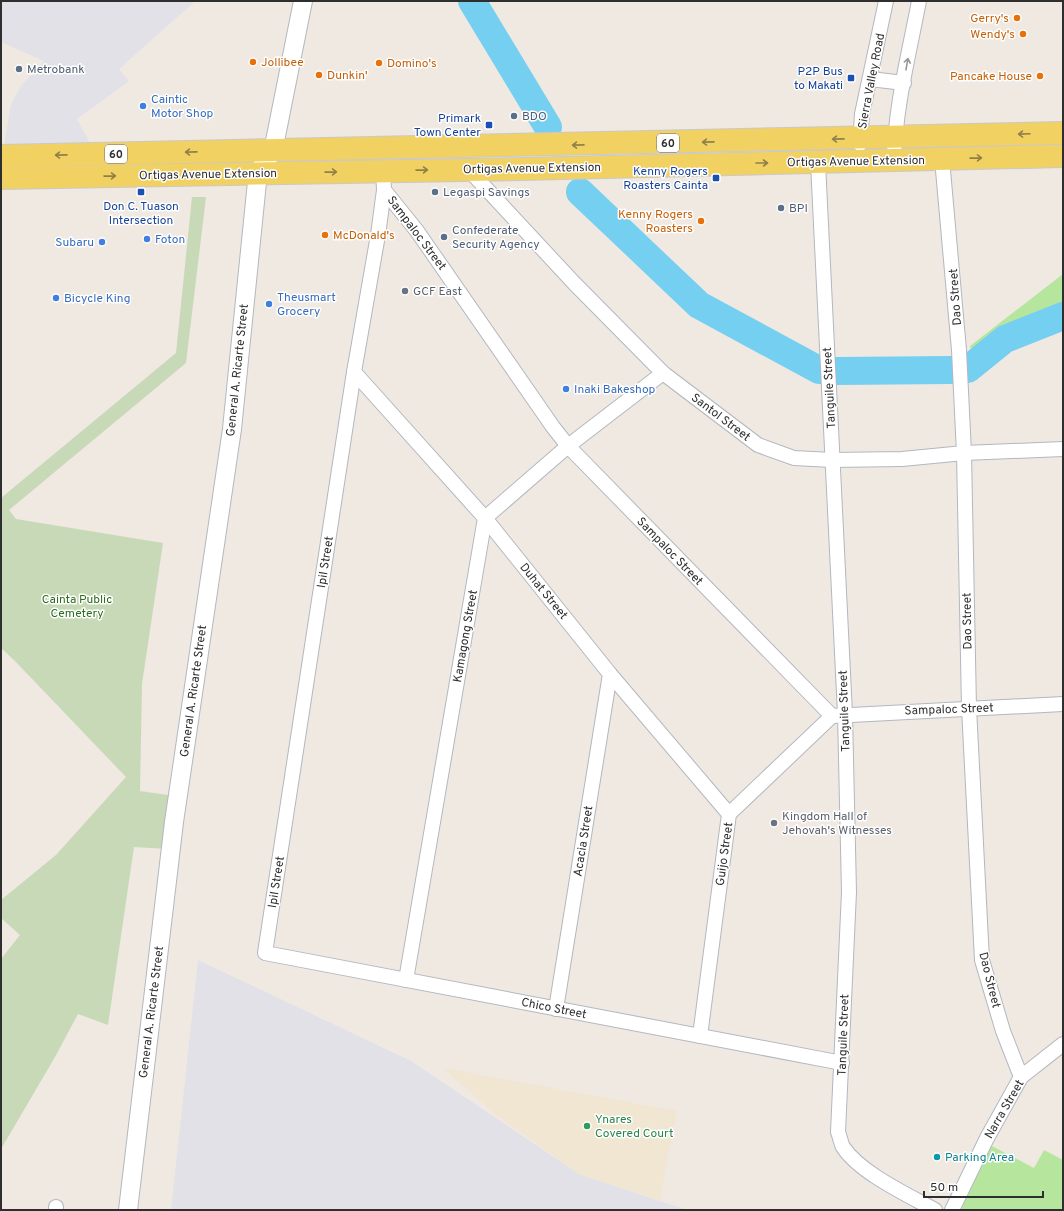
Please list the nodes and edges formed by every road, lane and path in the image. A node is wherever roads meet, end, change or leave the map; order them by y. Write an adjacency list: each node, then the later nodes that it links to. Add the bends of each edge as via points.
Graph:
1 (303, 1): 9 (street)
2 (886, 1): 4 (street, Sierra Valley Road)
3 (918, 1): 5 (street, one-way to 3)
4 (870, 79): 5 (street); 8 (street, Sierra Valley Road, via 862,114)
5 (904, 83): 7 (street)
6 (1063, 133): 7 (main road, Ortigas Avenue Extension / 60, one-way to 7)
7 (895, 138): 8 (main road, Ortigas Avenue Extension / 60); 14 (street)
8 (860, 139): 9 (main road, Ortigas Avenue Extension / 60, one-way to 9); 13 (street, Sierra Valley Road)
9 (273, 151): 10 (main road, Ortigas Avenue Extension / 60, one-way to 10); 17 (street)
10 (1, 156)
11 (1063, 156): 12 (main road, Ortigas Avenue Extension / 60, one-way to 11)
12 (942, 159): 14 (main road, Ortigas Avenue Extension / 60); 24 (street, Dao Street, via 956,319)
13 (858, 161): 14 (main road, Ortigas Avenue Extension / 60); 15 (main road, Ortigas Avenue Extension / 60)
14 (894, 161)
15 (818, 163): 16 (main road, Ortigas Avenue Extension / 60, one-way to 15); 25 (street, Tanguile Street)
16 (469, 170): 19 (main road, Ortigas Avenue Extension / 60, one-way to 16); 21 (street, Santol Street, via 574,283)
17 (258, 172): 18 (main road, Ortigas Avenue Extension / 60, one-way to 17); 19 (main road, Ortigas Avenue Extension / 60, one-way to 19); 39 (street, General A. Ricarte Street, via 232,428 174,822)
18 (1, 178)
19 (383, 180): 20 (street, Ipil Street, via 378,235); 22 (street, Sampaloc Street)
20 (354, 372): 26 (street, Duhat Street); 32 (street, Ipil Street)
21 (663, 373): 22 (street); 25 (street, Santol Street, via 758,445 794,458)
22 (568, 446): 26 (street); 30 (street, Sampaloc Street)
23 (1063, 449): 24 (street, Santol Street)
24 (964, 453): 25 (street, Santol Street, via 902,459); 29 (street, Dao Street)
25 (832, 460): 30 (street, Tanguile Street)
26 (485, 518): 27 (street, Duhat Street); 33 (street, Kamagong Street)
27 (610, 674): 31 (street, Duhat Street); 34 (street, Acacia Street)
28 (1063, 704): 29 (street, Sampaloc Street)
29 (969, 708): 30 (street, Sampaloc Street); 38 (street, Dao Street, via 982,960 1003,1031)
30 (839, 715): 31 (street, Guijo Street); 37 (street, Tanguile Street, via 849,892)
31 (729, 814): 35 (street, Guijo Street)
32 (265, 953): 33 (street, Chico Street)
33 (406, 980): 34 (street, Chico Street)
34 (556, 1008): 35 (street, Chico Street)
35 (700, 1036): 37 (street, Chico Street)
36 (1063, 1044): 38 (street, Narra Street)
37 (842, 1063): 40 (street, Tanguile Street, via 838,1132 843,1146 852,1158 883,1181)
38 (1021, 1077): 41 (street, Narra Street, via 987,1138)
39 (128, 1210)
40 (935, 1210)
41 (952, 1210)

